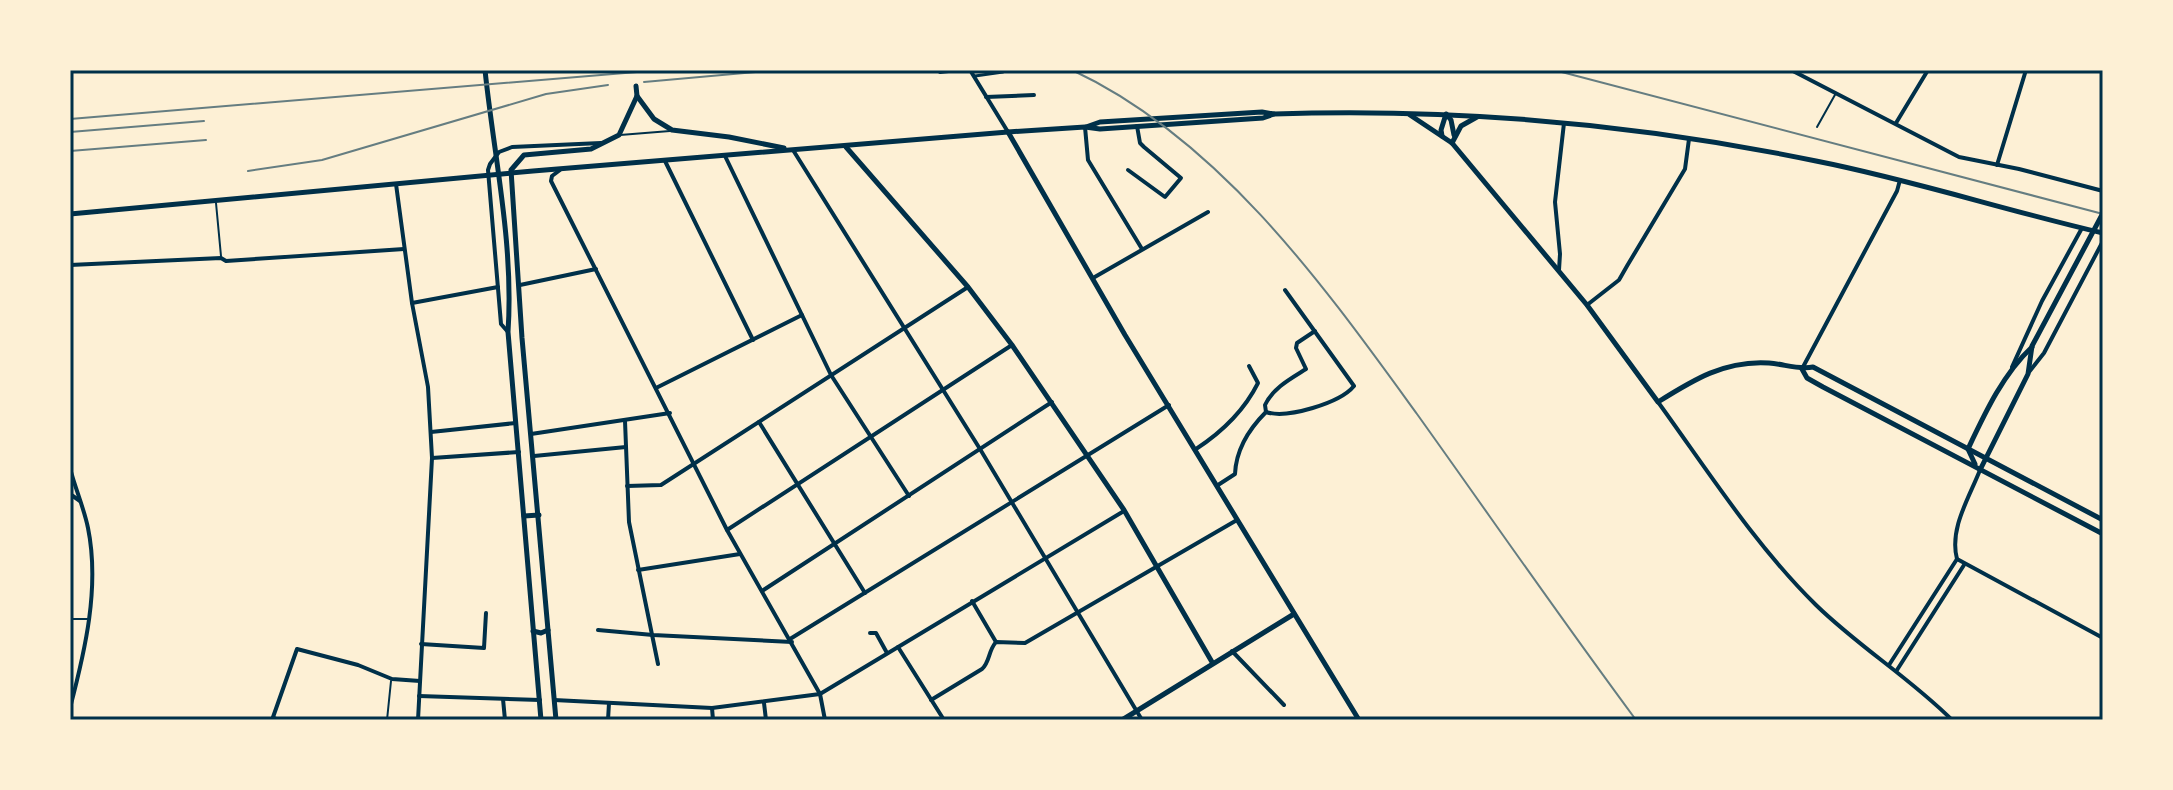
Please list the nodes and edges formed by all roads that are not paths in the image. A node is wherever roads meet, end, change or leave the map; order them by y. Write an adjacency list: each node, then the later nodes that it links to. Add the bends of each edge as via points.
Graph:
1 (485, 70): 67 (main road, via 509,281)
2 (957, 70): 6 (street)
3 (970, 70): 9 (street)
4 (1928, 70): 20 (street)
5 (2026, 70): 36 (street)
6 (942, 71)
7 (1795, 71): 11 (street)
8 (1003, 72): 9 (street)
9 (974, 76): 14 (street)
10 (636, 86): 13 (main road)
11 (1836, 93): 20 (street); 23 (lane)
12 (1034, 95): 14 (street)
13 (637, 96): 24 (main road, via 654,119); 26 (main road)
14 (986, 97): 25 (street)
15 (1406, 113): 16 (main road); 17 (main road); 27 (main road)
16 (1274, 114): 21 (main road); 22 (main road, via 1202,114)
17 (1446, 114): 18 (main road); 27 (main road); 28 (main road)
18 (1481, 116): 19 (main road); 28 (main road)
19 (1564, 123): 29 (main road); 56 (street, via 1555,202)
20 (1896, 123): 36 (street, via 1959,157)
21 (1137, 126): 22 (main road); 38 (street, via 1140,143 1181,178 1165,197)
22 (1085, 127): 25 (main road); 52 (street, via 1088,160)
23 (1817, 127)
24 (672, 130): 26 (lane); 33 (main road)
25 (1008, 132): 32 (main road); 57 (main road)
26 (619, 135): 31 (main road)
27 (1442, 136): 30 (main road)
28 (1454, 136): 30 (main road)
29 (1689, 139): 41 (main road); 63 (street, via 1685,169 1619,280)
30 (1452, 143): 56 (main road)
31 (604, 144): 39 (main road, via 524,155); 40 (street, via 512,147 499,152)
32 (846, 146): 33 (main road); 60 (main road)
33 (793, 150): 34 (main road); 65 (street)
34 (725, 156): 35 (main road); 64 (street)
35 (665, 161): 37 (main road); 68 (street)
36 (1997, 165): 43 (street)
37 (561, 169): 39 (main road); 55 (street, via 551,181)
38 (1128, 170)
39 (510, 172): 40 (main road); 58 (main road)
40 (489, 176): 42 (main road); 59 (street)
41 (1900, 180): 48 (main road); 73 (street)
42 (396, 184): 44 (main road); 51 (street)
43 (2103, 191)
44 (216, 200): 47 (main road); 53 (lane)
45 (1208, 212): 52 (street)
46 (2103, 213): 70 (main road)
47 (71, 214)
48 (2082, 228): 49 (main road); 72 (street)
49 (2103, 233)
50 (2103, 241): 74 (street)
51 (404, 249): 53 (street); 62 (street)
52 (1142, 249): 57 (street)
53 (221, 258): 54 (street)
54 (70, 265)
55 (596, 269): 58 (street); 76 (street)
56 (1559, 270): 63 (main road)
57 (1093, 278): 80 (main road)
58 (520, 285): 87 (main road)
59 (498, 287): 62 (street); 67 (street, via 501,324)
60 (968, 287): 65 (street); 69 (main road)
61 (1285, 290): 66 (street)
62 (412, 303): 86 (street)
63 (1587, 305): 79 (main road)
64 (802, 315): 68 (street); 75 (street)
65 (904, 328): 75 (street); 77 (street)
66 (1316, 330): 81 (street, via 1297,343 1306,369 1270,396); 81 (street, via 1353,382 1352,389 1299,411)
67 (508, 332): 85 (main road)
68 (753, 340): 76 (street)
69 (1012, 345): 77 (street); 78 (main road)
70 (2032, 346): 72 (main road); 74 (main road)
71 (1249, 366): 91 (street, via 1258,383 1251,399)
72 (2012, 367): 92 (main road)
73 (1802, 369): 79 (main road, via 1732,365 1707,373); 92 (main road, via 1813,367); 99 (main road, via 1807,378)
74 (2028, 374): 97 (main road)
75 (831, 375): 84 (street); 88 (street)
76 (656, 388): 82 (street)
77 (943, 390): 88 (street); 90 (street)
78 (1052, 402): 90 (street); 95 (main road)
79 (1658, 402): 144 (street, via 1784,571 1839,626)
80 (1169, 405): 91 (main road); 95 (street)
81 (1266, 412): 102 (street, via 1236,455 1235,474)
82 (670, 413): 83 (street); 98 (street)
83 (625, 421): 87 (street); 89 (street)
84 (759, 422): 98 (street); 101 (street)
85 (516, 423): 86 (street); 93 (main road)
86 (431, 434): 96 (street)
87 (531, 434): 94 (main road)
88 (870, 436): 101 (street); 105 (street)
89 (626, 447): 94 (street); 103 (street)
90 (980, 449): 105 (street); 107 (street)
91 (1196, 449): 102 (main road)
92 (1968, 449): 97 (main road); 99 (main road)
93 (519, 452): 96 (street); 110 (main road)
94 (534, 456): 109 (main road)
95 (1089, 457): 107 (street); 108 (main road)
96 (432, 458): 138 (street)
97 (1985, 458): 99 (main road); 112 (main road)
98 (695, 463): 103 (street, via 661,485); 113 (street)
99 (1980, 470): 114 (main road); 118 (street, via 1953,544)
100 (70, 472): 106 (street)
101 (797, 484): 113 (street); 115 (street)
102 (1218, 485): 111 (main road)
103 (627, 486): 121 (street)
104 (70, 494): 106 (street)
105 (909, 496): 115 (street)
106 (80, 501): 129 (street, via 92,563)
107 (1011, 505): 117 (street); 123 (street)
108 (1124, 510): 117 (street); 120 (main road)
109 (539, 515): 110 (main road); 130 (main road)
110 (524, 516): 132 (main road)
111 (1237, 520): 120 (street); 127 (main road)
112 (2103, 520)
113 (727, 530): 116 (street)
114 (2103, 534)
115 (834, 544): 122 (street); 123 (street)
116 (740, 554): 121 (street); 122 (street)
117 (1045, 558): 124 (street); 126 (street)
118 (1957, 559): 119 (street); 144 (street)
119 (1964, 565): 135 (street); 147 (street)
120 (1156, 568): 126 (street); 142 (main road)
121 (638, 570): 134 (street)
122 (762, 591): 136 (street)
123 (865, 593): 136 (street)
124 (972, 601): 137 (street); 139 (street)
125 (486, 613): 138 (street, via 484,648)
126 (1077, 613): 137 (street, via 1025,643); 161 (street)
127 (1294, 614): 140 (main road); 176 (main road)
128 (70, 619): 129 (lane)
129 (88, 619): 146 (street)
130 (548, 630): 132 (main road); 154 (main road)
131 (598, 630): 134 (street)
132 (533, 631): 153 (main road)
133 (870, 633): 141 (street, via 876,633)
134 (653, 635): 136 (street); 143 (street)
135 (2103, 638)
136 (791, 640): 150 (street)
137 (996, 642): 155 (street, via 986,666)
138 (421, 644): 149 (street)
139 (898, 647): 141 (street); 155 (street)
140 (1232, 651): 142 (main road); 158 (street)
141 (888, 654): 150 (street)
142 (1212, 662): 161 (main road)
143 (658, 664)
144 (1889, 665): 147 (street)
145 (70, 667): 146 (street)
146 (80, 669): 159 (street)
147 (1897, 670): 177 (street)
148 (392, 679): 149 (street); 162 (street, via 297,649); 164 (lane)
149 (420, 681): 151 (street)
150 (820, 694): 157 (street); 172 (street)
151 (419, 696): 152 (street); 165 (street)
152 (503, 699): 153 (street); 166 (street)
153 (540, 700): 167 (main road)
154 (554, 700): 156 (street); 168 (main road)
155 (931, 700): 173 (street)
156 (609, 703): 160 (street); 169 (street)
157 (764, 703): 160 (street); 171 (street)
158 (1284, 705)
159 (70, 708)
160 (712, 708): 170 (street)
161 (1136, 710): 174 (main road); 175 (street)
162 (273, 718): 163 (lane)
163 (281, 720)
164 (387, 720)
165 (418, 720)
166 (505, 720)
167 (541, 720)
168 (556, 720)
169 (608, 720)
170 (713, 720)
171 (766, 720)
172 (825, 720)
173 (944, 720)
174 (1122, 720)
175 (1142, 720)
176 (1359, 720)
177 (1952, 720)

